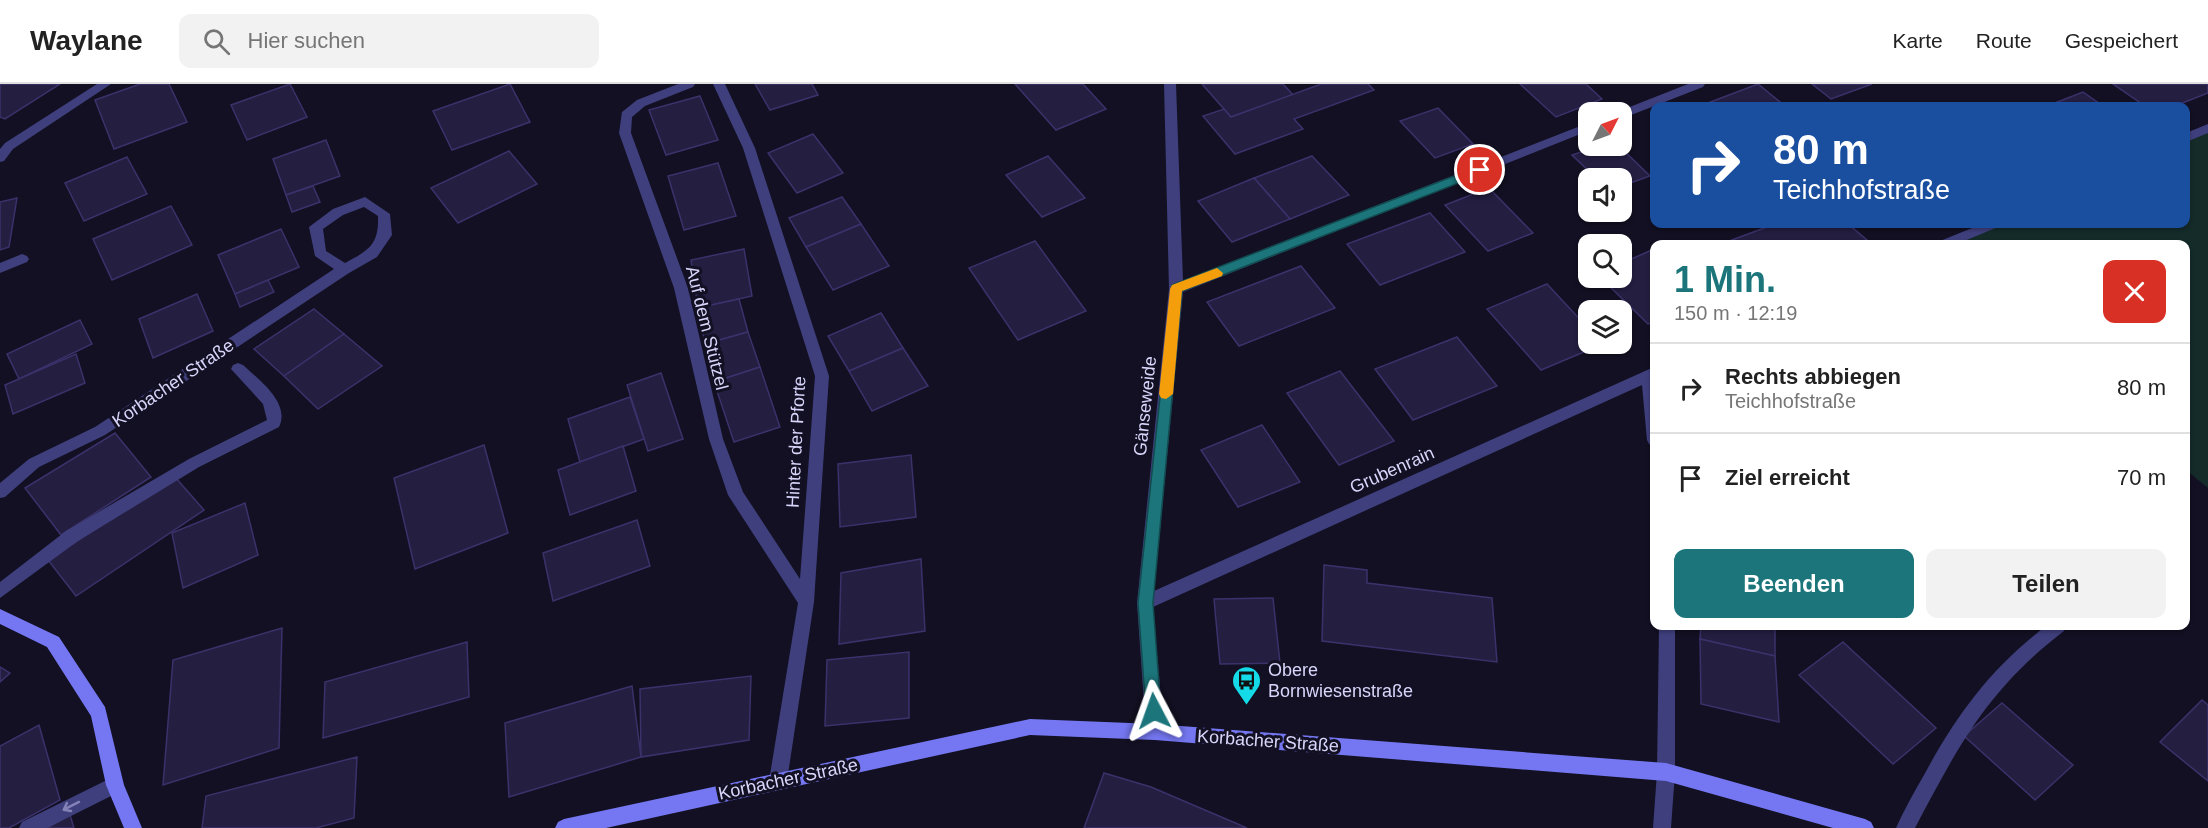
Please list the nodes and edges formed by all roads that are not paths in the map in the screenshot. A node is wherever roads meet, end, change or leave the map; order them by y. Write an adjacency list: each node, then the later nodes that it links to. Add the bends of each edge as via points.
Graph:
1 (105, 84): 12 (street, via 9,146)
2 (689, 84): 23 (street, Auf dem Stützel, via 641,103 626,116 625,133 681,288 716,439 736,495)
3 (719, 84): 23 (street, Hinter der Pforte, via 749,148 822,376)
4 (1170, 84): 18 (street, Gänseweide)
5 (1699, 84): 6 (street)
6 (1653, 102)
7 (1650, 103): 8 (street)
8 (1632, 110)
9 (2208, 128): 11 (street)
10 (1578, 131): 18 (street)
11 (2190, 136)
12 (0, 158)
13 (1983, 228): 14 (street)
14 (1955, 240)
15 (22, 259): 16 (street)
16 (0, 268)
17 (344, 269): 17 (street, Korbacher Straße, via 372,254 385,235 384,213 365,202 338,212 316,227 320,253); 21 (street, Korbacher Straße, via 100,431 34,463)
18 (1176, 289): 24 (street, Gänseweide)
19 (238, 369): 22 (street, via 270,402 276,413 274,423 194,463 72,536)
20 (1650, 375): 24 (street, Grubenrain)
21 (0, 492)
22 (0, 591)
23 (806, 602): 30 (street, Hinter der Pforte)
24 (1145, 603): 28 (street, Gänseweide)
25 (0, 616): 31 (street, via 53,642 99,713)
26 (1667, 630): 29 (street)
27 (2053, 630): 37 (street, via 1989,689 1955,737)
28 (1155, 732): 29 (street, Korbacher Straße); 30 (street, Korbacher Straße, via 1030,727)
29 (1666, 772): 35 (street); 36 (street, Korbacher Straße)
30 (778, 781): 34 (street, Korbacher Straße)
31 (114, 784): 32 (street, one-way to 32); 33 (street)
32 (28, 828)
33 (133, 828)
34 (564, 828)
35 (1662, 828)
36 (1865, 828)
37 (1905, 828)

